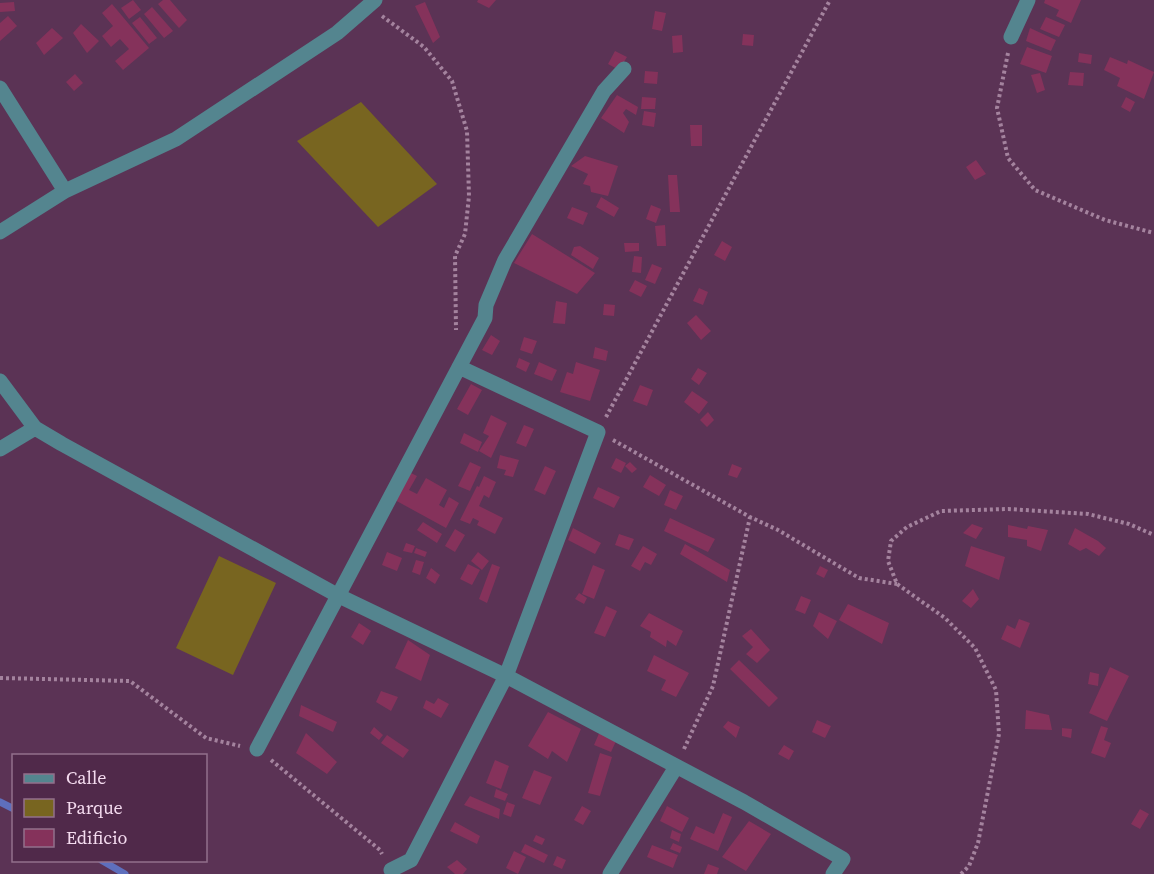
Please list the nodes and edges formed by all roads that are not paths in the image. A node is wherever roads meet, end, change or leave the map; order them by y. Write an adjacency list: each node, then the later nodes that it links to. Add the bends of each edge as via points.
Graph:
1 (1028, 0): 3 (street)
2 (371, 2): 6 (street, via 337,33 176,139)
3 (1011, 37)
4 (624, 69): 8 (street, via 604,91 505,260 486,305 485,318)
5 (0, 88): 6 (street)
6 (65, 191): 7 (street)
7 (0, 232)
8 (459, 367): 12 (street); 13 (street, via 598,432)
9 (0, 381): 10 (street)
10 (35, 428): 11 (street); 12 (street)
11 (0, 449)
12 (337, 595): 13 (street); 14 (street)
13 (506, 676): 15 (street); 16 (street, via 411,860)
14 (257, 749)
15 (676, 767): 17 (street); 18 (street, via 843,859)
16 (391, 870)
17 (610, 874)
18 (833, 874)

